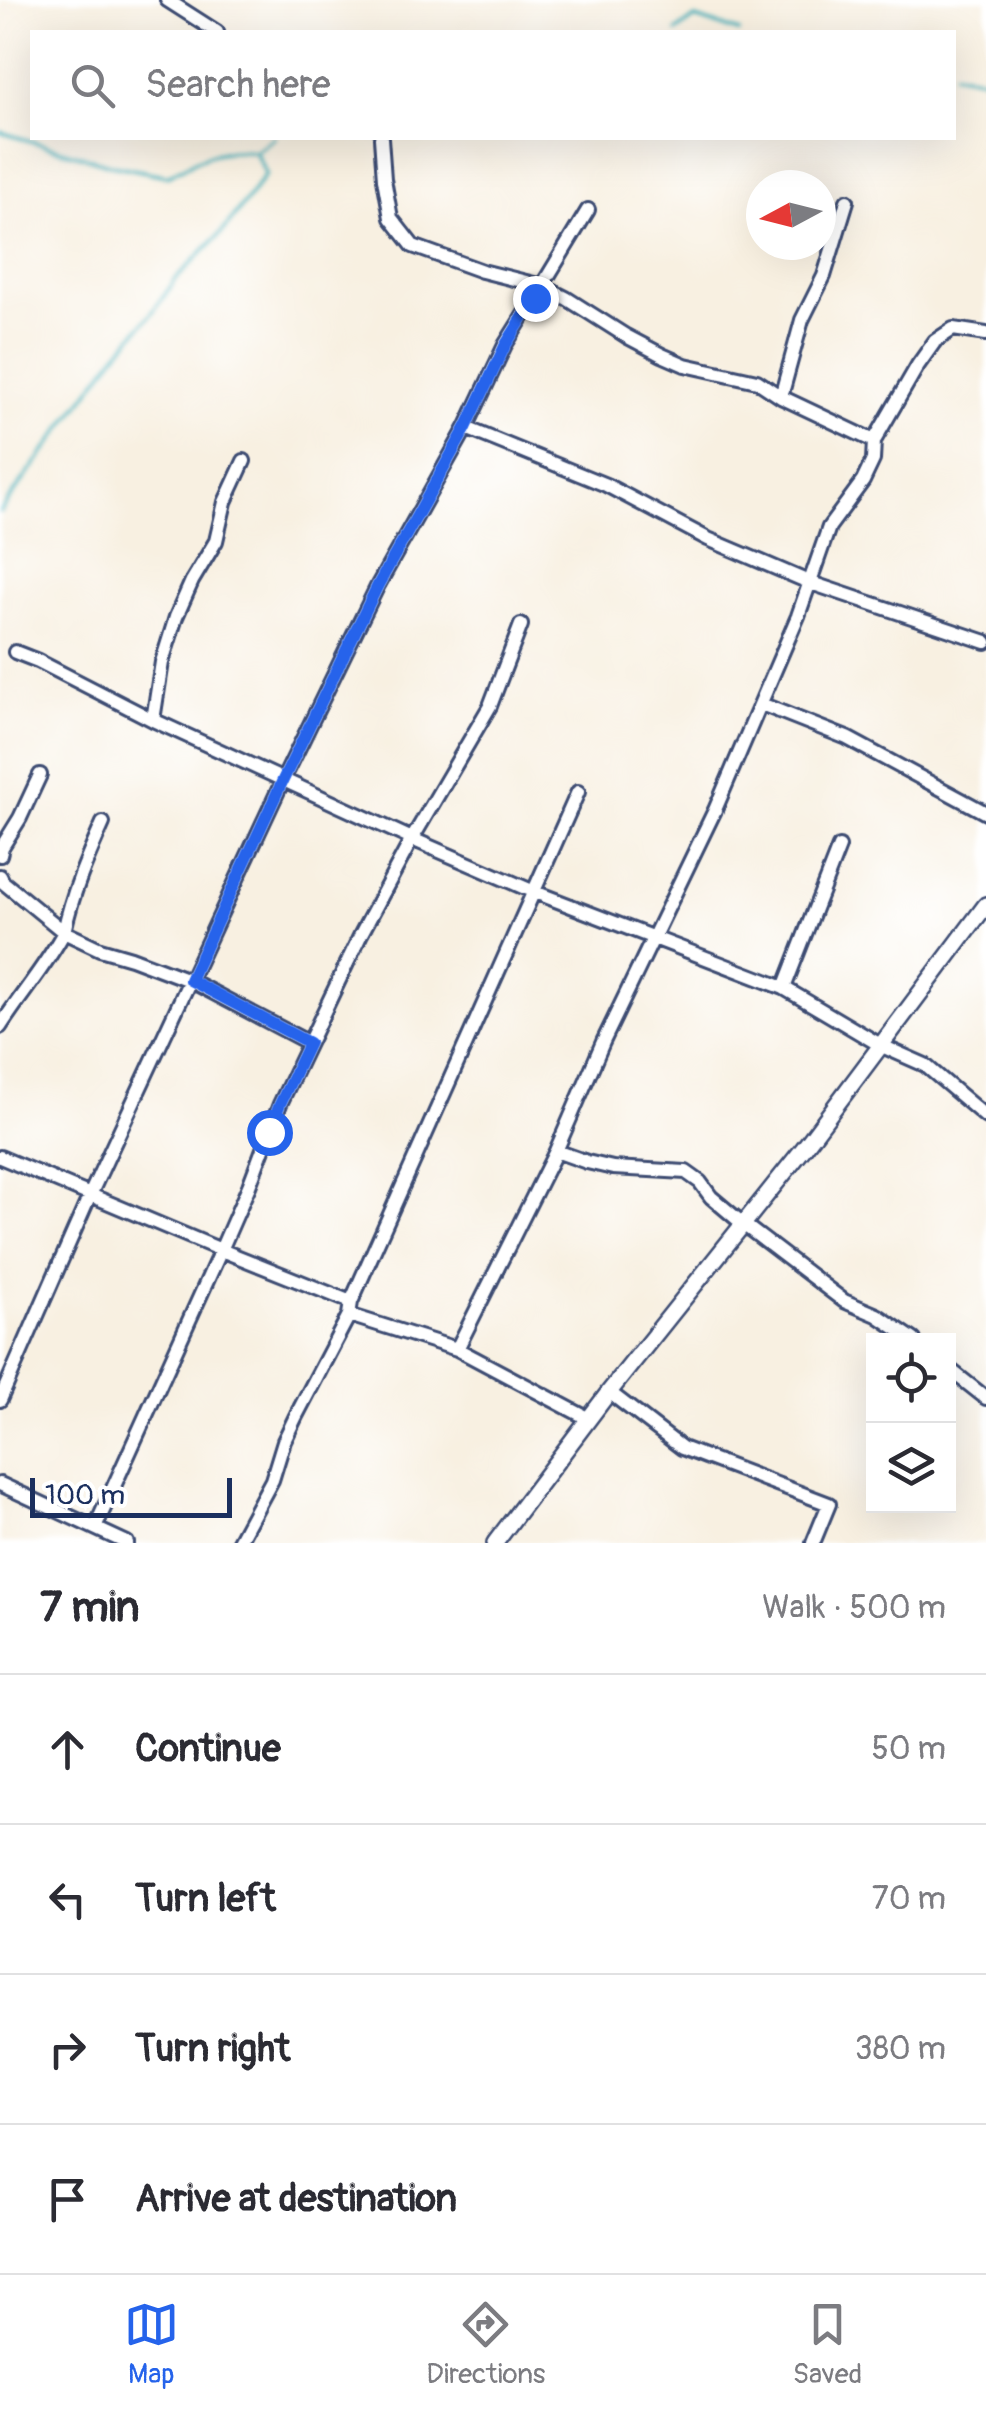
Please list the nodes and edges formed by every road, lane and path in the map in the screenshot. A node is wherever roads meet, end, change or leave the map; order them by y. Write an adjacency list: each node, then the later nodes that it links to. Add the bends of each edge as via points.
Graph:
1 (167, 0): 2 (street)
2 (214, 30)
3 (382, 140): 6 (street, via 391,218 414,246)
4 (847, 200): 8 (street)
5 (588, 210): 6 (street)
6 (542, 286): 8 (street, via 662,355 758,381); 9 (street)
7 (986, 334): 10 (street, via 952,329 935,342)
8 (781, 397): 10 (street)
9 (466, 428): 12 (street, via 606,485); 19 (street, via 378,585)
10 (874, 441): 12 (street, via 863,480 829,526)
11 (244, 462): 17 (street, via 216,541 176,617)
12 (811, 584): 14 (street); 16 (street)
13 (521, 625): 23 (street, via 490,706)
14 (986, 642)
15 (15, 652): 17 (street)
16 (761, 704): 21 (street, via 847,738); 30 (street)
17 (153, 720): 19 (street)
18 (40, 774): 25 (street)
19 (283, 780): 23 (street); 31 (street)
20 (578, 792): 27 (street)
21 (986, 813)
22 (103, 823): 29 (street)
23 (412, 839): 27 (street); 34 (street)
24 (839, 847): 32 (street)
25 (0, 855)
26 (0, 876): 29 (street)
27 (532, 891): 30 (street); 42 (street)
28 (986, 905): 35 (street)
29 (64, 932): 31 (street); 33 (street)
30 (652, 938): 32 (street); 37 (street)
31 (190, 980): 34 (street); 39 (street)
32 (784, 988): 35 (street)
33 (0, 1027)
34 (309, 1043): 41 (street)
35 (882, 1046): 36 (street, via 925,1065); 40 (street)
36 (986, 1117)
37 (556, 1151): 40 (street, via 614,1168 686,1172); 44 (street)
38 (0, 1156): 39 (street)
39 (90, 1195): 41 (street); 48 (street)
40 (743, 1224): 43 (street, via 844,1300); 46 (street)
41 (221, 1250): 42 (street); 51 (street)
42 (350, 1308): 44 (street); 53 (street)
43 (903, 1333)
44 (457, 1350): 49 (street)
45 (956, 1374): 47 (street)
46 (610, 1392): 49 (street); 55 (street, via 682,1448 829,1504)
47 (986, 1398)
48 (0, 1400)
49 (589, 1420): 54 (street)
50 (0, 1484): 51 (street)
51 (95, 1528): 52 (street)
52 (127, 1543)
53 (238, 1543)
54 (495, 1543)
55 (813, 1543)

